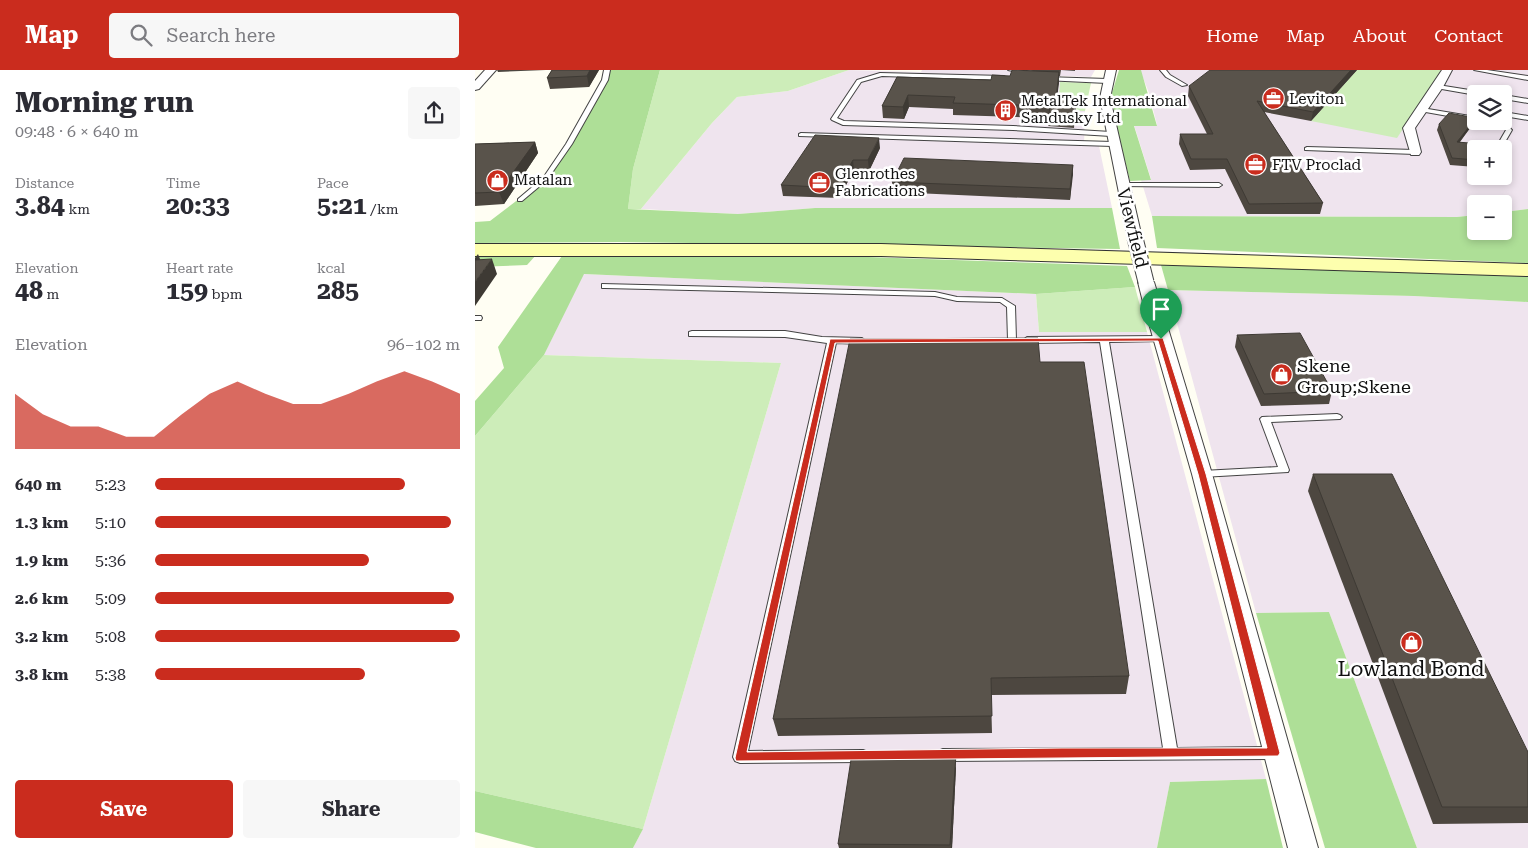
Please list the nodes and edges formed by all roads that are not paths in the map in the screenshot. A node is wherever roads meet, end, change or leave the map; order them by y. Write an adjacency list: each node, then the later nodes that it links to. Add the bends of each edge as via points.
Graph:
1 (491, 70): 13 (street)
2 (607, 70): 29 (lane, via 605,80 569,144 545,179)
3 (1011, 70): 8 (lane, via 1035,76)
4 (1163, 70): 14 (lane)
5 (1447, 70): 15 (street)
6 (1477, 70): 12 (lane)
7 (1043, 73): 8 (lane)
8 (1109, 75): 24 (street, Viewfield, via 1105,98)
9 (1007, 78): 24 (lane, via 875,75 859,81 834,119 843,123 1013,128)
10 (1016, 78): 11 (lane)
11 (1026, 78)
12 (1528, 78)
13 (476, 85)
14 (1185, 85)
15 (1438, 87): 16 (lane); 19 (street)
16 (1467, 92)
17 (1512, 98): 18 (lane)
18 (1528, 101)
19 (1422, 110): 21 (lane); 26 (street, via 1409,128)
20 (1512, 115): 22 (lane)
21 (1467, 118)
22 (1528, 118)
23 (801, 135): 24 (lane)
24 (1112, 139): 27 (street, Viewfield)
25 (1307, 149): 26 (lane)
26 (1415, 152)
27 (1122, 185): 28 (lane); 34 (street, Viewfield, bridge)
28 (1219, 185)
29 (520, 200)
30 (475, 250): 31 (main road, via 881,250)
31 (1528, 270)
32 (605, 286): 35 (lane, via 935,294 959,299 1002,300 1011,306 1007,340)
33 (692, 334): 36 (lane, via 785,334)
34 (1161, 339): 35 (lane); 39 (street, Viewfield)
35 (1104, 340): 40 (lane)
36 (832, 341): 37 (lane); 43 (lane, via 740,758)
37 (868, 341)
38 (1337, 417): 39 (lane, via 1265,418 1284,470)
39 (1202, 474): 41 (street, Viewfield)
40 (1171, 752): 41 (lane); 42 (lane)
41 (1274, 753): 44 (street, Viewfield)
42 (928, 755)
43 (878, 756)
44 (1303, 848)

